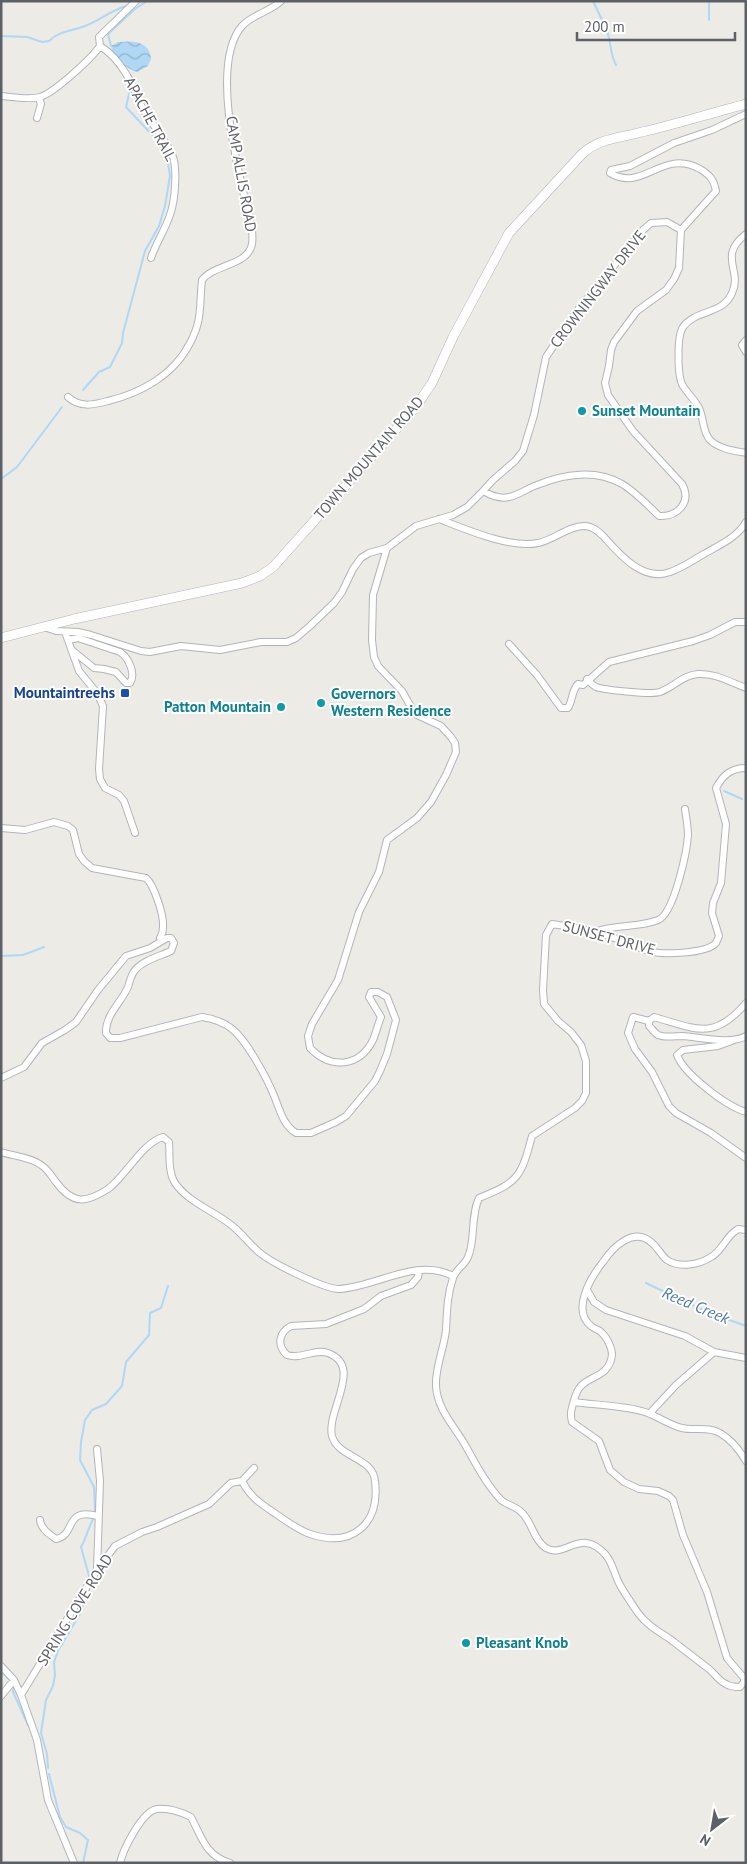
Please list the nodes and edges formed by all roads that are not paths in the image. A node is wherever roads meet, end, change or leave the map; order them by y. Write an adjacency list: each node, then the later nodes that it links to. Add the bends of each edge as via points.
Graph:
1 (136, 1): 3 (street, via 99,37)
2 (280, 1): 14 (street, CAMP ALLIS ROAD, via 241,28 228,64 229,113 252,228 251,249 242,258 209,273 202,280 197,328 190,345 166,374 133,394 95,405 79,405)
3 (100, 46): 5 (street, via 55,88); 11 (street, APACHE TRAIL, via 131,82 174,162 171,213)
4 (1, 96): 5 (street)
5 (39, 98): 8 (street, via 41,104)
6 (746, 104): 21 (main road, TOWN MOUNTAIN ROAD, via 603,141 578,158 509,233 432,383 419,402 266,573 242,582)
7 (746, 114): 9 (street, via 674,143 630,166 611,170 610,173 620,178 637,177 678,162 709,174 716,191)
8 (37, 118)
9 (681, 230): 16 (street, CROWNINGWAY DRIVE, via 667,222 651,223 642,230 578,311 546,357 523,450); 16 (street, via 679,268 674,280 666,290 637,311 614,342 605,383 608,395 633,431 682,484 686,492 681,507 670,516 660,516 621,483 584,474 537,484 510,497)
10 (746, 234): 15 (street, via 734,245 735,287 727,302 687,322 679,335 682,385 699,407 705,431 711,441)
11 (151, 258)
12 (746, 340): 13 (street, via 742,345)
13 (745, 351)
14 (68, 397)
15 (746, 453)
16 (483, 491): 17 (street, CROWNINGWAY DRIVE, via 467,508)
17 (439, 519): 18 (street, via 471,532 524,545 539,543 578,527 591,527 626,560 656,575 680,568 738,534); 19 (street, CROWNINGWAY DRIVE, via 416,526)
18 (746, 522)
19 (387, 548): 22 (street, CROWNINGWAY DRIVE, via 361,558 334,603 303,632 287,642 256,643 220,650 181,646 150,652); 34 (street, via 373,595 374,657 378,666 402,691 413,711 441,726 452,737 456,747 431,802 387,840 379,872 358,912 338,980 317,1012 308,1036 310,1048 326,1061 339,1064 356,1058 373,1041 381,1017 368,997 371,992 378,992 388,998 396,1020 387,1054 375,1081 346,1116 311,1133 296,1133 287,1125 268,1080 242,1038 228,1025 202,1017 110,1038 106,1033 108,1020 135,970 173,949 171,938)
20 (746, 622): 27 (street, via 735,622 693,641 609,662)
21 (43, 627): 22 (street, CROWNINGWAY DRIVE); 23 (main road, TOWN MOUNTAIN ROAD)
22 (65, 632): 24 (street)
23 (1, 638)
24 (68, 640): 26 (street); 26 (street, via 78,638 125,655 132,680 126,683 116,672 94,668)
25 (509, 644): 27 (street, via 537,674 561,708 568,708 574,690)
26 (72, 651): 32 (street, via 79,671 103,706 100,779 106,790 124,801)
27 (587, 679): 28 (street, via 593,686 604,689 658,693 686,677 705,674)
28 (746, 688)
29 (746, 768): 33 (street, SUNSET DRIVE, via 729,772 716,788 726,824 721,883 712,913 719,936 716,943 708,948 669,953 649,951)
30 (684, 809): 33 (street, via 688,836 677,892 670,907 661,919)
31 (1, 828): 34 (street, via 25,830 54,822 68,826 73,830 79,854 92,868 146,878 153,887 161,916)
32 (135, 833)
33 (595, 932): 45 (street, SUNSET DRIVE, via 552,924 546,936 542,990 544,1004 581,1045 586,1061 586,1093 575,1108 532,1136 525,1162 513,1181 503,1189 479,1198 468,1257)
34 (161, 940): 39 (street, via 150,948 126,956 76,1022 42,1043 24,1067)
35 (746, 1003): 36 (street, via 729,1020 712,1029 694,1029 654,1017)
36 (649, 1021): 38 (street, via 649,1026 658,1035); 42 (street, via 633,1017 628,1033 662,1089 668,1106)
37 (746, 1036): 38 (street)
38 (737, 1039): 40 (street, via 718,1046 683,1050 677,1055 681,1064 714,1095 733,1108)
39 (1, 1078)
40 (746, 1112)
41 (1, 1152): 44 (street, via 38,1163 66,1193 76,1199 90,1200 112,1186 153,1142 163,1137 169,1142 171,1176 177,1185 194,1201 235,1228 268,1258 318,1284 338,1289)
42 (746, 1158)
43 (746, 1230): 46 (street, via 734,1232 711,1258 688,1264 668,1260 643,1237 630,1237 605,1259 590,1279)
44 (420, 1270): 45 (street, via 438,1270); 54 (street, via 412,1285 381,1296 367,1308 326,1324 291,1326 280,1338 280,1345 287,1355 298,1357 327,1353 340,1362 344,1376 331,1430 340,1450 367,1466 374,1475 373,1511 367,1524 341,1537 311,1534 255,1500)
45 (453, 1276): 49 (street, via 436,1387 445,1416 479,1471 500,1499 521,1511 546,1548 556,1550 577,1543 596,1546 614,1567 619,1583 648,1625 726,1684 740,1687 744,1678 727,1658 673,1500 658,1491 631,1486 610,1470 599,1441 572,1422 570,1413)
46 (588, 1290): 47 (street, via 594,1302 606,1310 685,1336); 49 (street, via 582,1308 586,1320 604,1334 612,1351 604,1372 582,1385)
47 (714, 1352): 48 (street); 50 (street, via 676,1385)
48 (746, 1358)
49 (574, 1402): 50 (street)
50 (650, 1414): 52 (street, via 684,1429 719,1432 737,1446)
51 (97, 1449): 55 (street, via 100,1481)
52 (746, 1461)
53 (254, 1468): 54 (street, SPRING COVE ROAD)
54 (242, 1481): 57 (street, SPRING COVE ROAD, via 231,1483 209,1504 115,1546)
55 (98, 1516): 56 (street, via 81,1514 70,1524 67,1533 56,1538 44,1530); 57 (street)
56 (40, 1520)
57 (97, 1570): 60 (street, SPRING COVE ROAD)
58 (1, 1666): 59 (street)
59 (14, 1680): 60 (street); 61 (street)
60 (22, 1694): 62 (street, via 37,1740 48,1800)
61 (1, 1696)
62 (74, 1863)
63 (120, 1863): 64 (street, via 134,1832 156,1809 191,1817 208,1850 221,1861)
64 (230, 1863)

